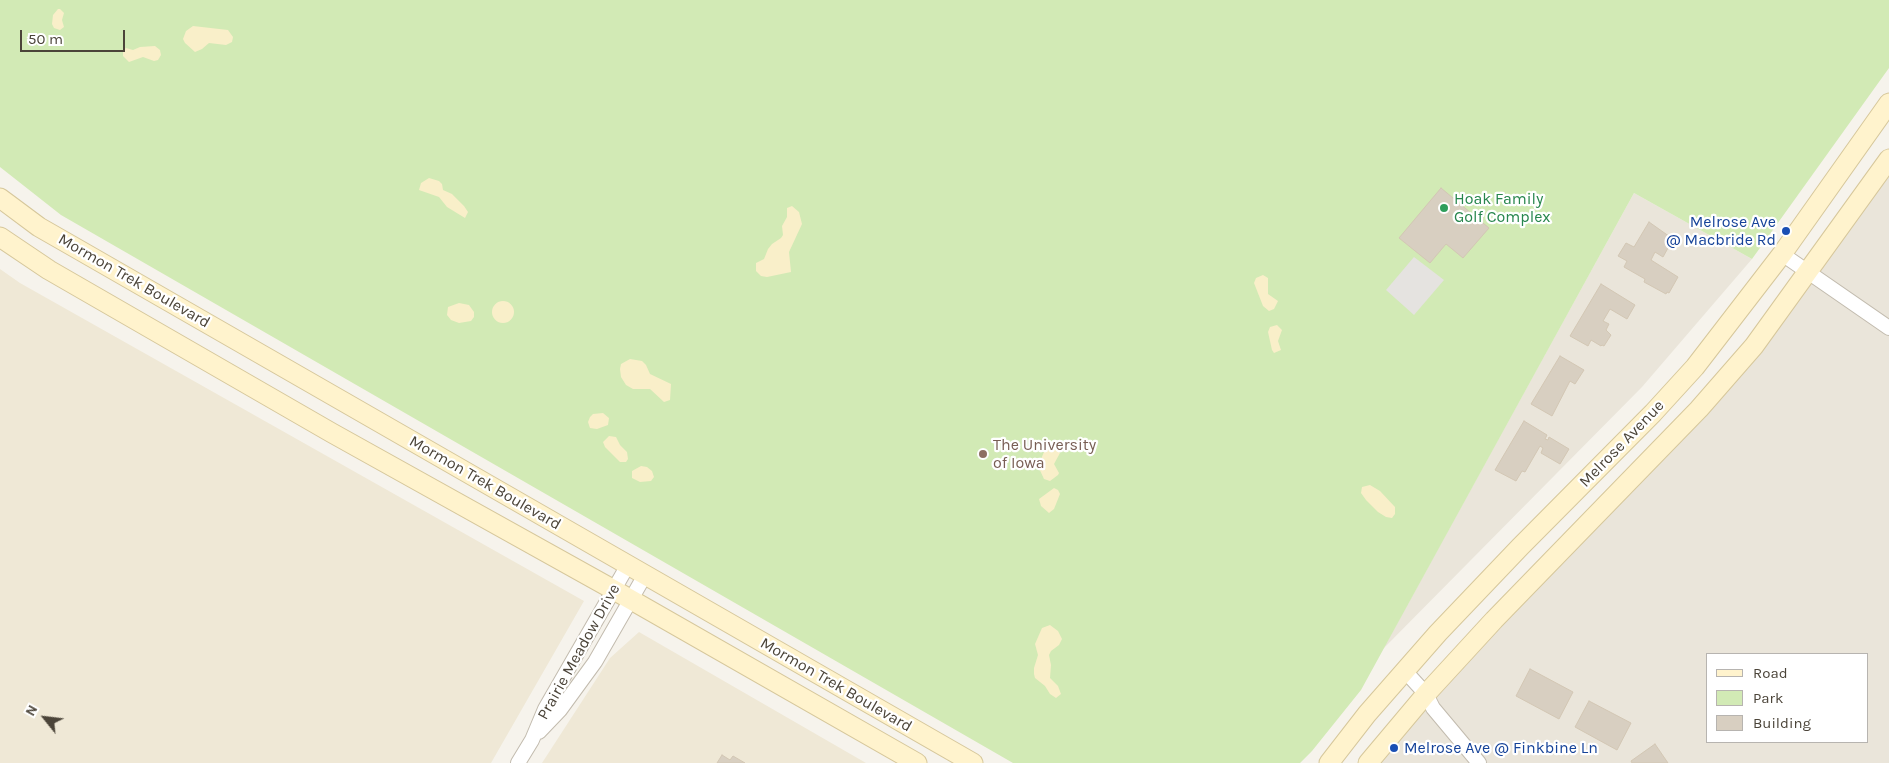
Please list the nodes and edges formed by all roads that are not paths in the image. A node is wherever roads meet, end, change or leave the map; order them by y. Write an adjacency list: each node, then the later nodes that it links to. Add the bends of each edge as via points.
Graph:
1 (1889, 104): 5 (main road, Melrose Avenue)
2 (1889, 158): 6 (main road, Melrose Avenue)
3 (0, 198): 8 (main road, Mormon Trek Boulevard, via 39,227)
4 (0, 237): 10 (main road, Mormon Trek Boulevard, via 50,270 332,433)
5 (1782, 254): 6 (street); 12 (main road, Melrose Avenue, via 1695,367)
6 (1808, 272): 7 (street); 13 (main road, Melrose Avenue, via 1754,346 1699,410)
7 (1889, 328)
8 (628, 565): 9 (main road, Mormon Trek Boulevard); 10 (street, Prairie Meadow Drive)
9 (645, 575): 11 (street, Prairie Meadow Drive); 17 (main road, Mormon Trek Boulevard)
10 (614, 590): 11 (main road, Mormon Trek Boulevard); 14 (street, Prairie Meadow Drive, via 545,709)
11 (631, 600): 14 (street, Prairie Meadow Drive, via 580,684); 16 (main road, Mormon Trek Boulevard)
12 (1404, 670): 13 (street); 18 (main road, Melrose Avenue)
13 (1426, 694): 19 (main road, Melrose Avenue); 20 (street, via 1433,708)
14 (532, 740): 15 (street, Prairie Meadow Drive)
15 (518, 763)
16 (917, 763)
17 (973, 763)
18 (1329, 763)
19 (1368, 763)
20 (1479, 763)

